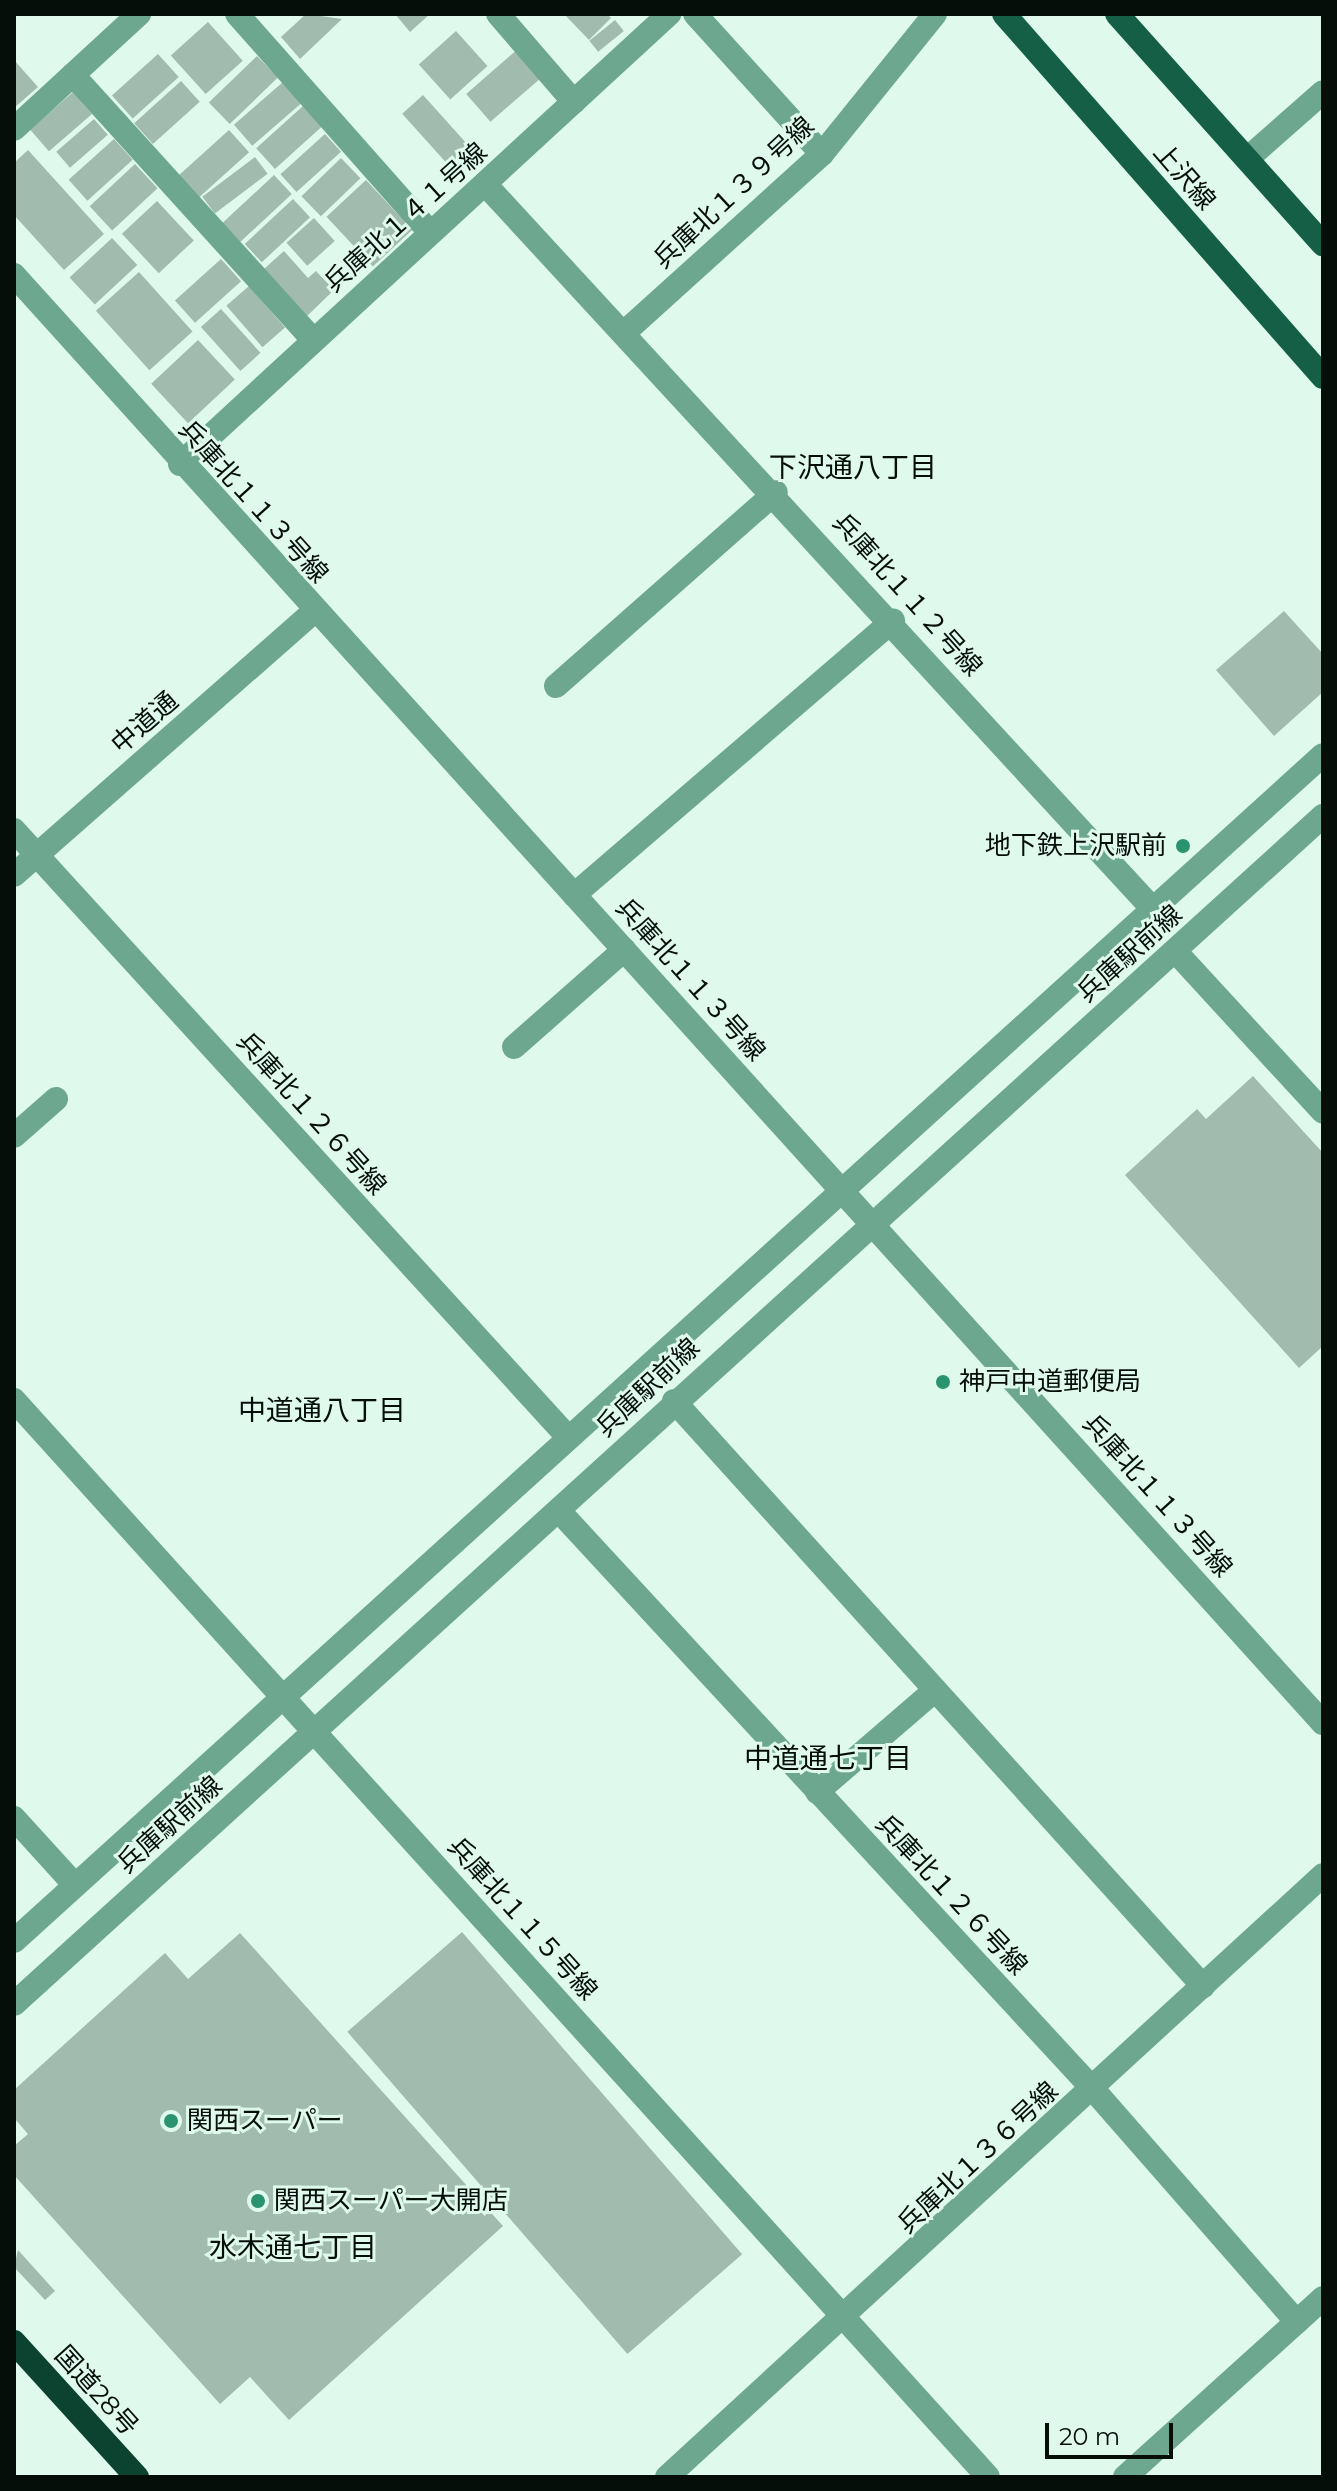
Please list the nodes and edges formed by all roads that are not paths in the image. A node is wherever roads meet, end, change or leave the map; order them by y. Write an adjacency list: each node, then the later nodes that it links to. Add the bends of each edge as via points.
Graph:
1 (139, 14): 9 (street)
2 (237, 14): 16 (street)
3 (498, 14): 11 (street)
4 (669, 14): 11 (street, 兵庫北１４１号線)
5 (695, 14): 13 (street)
6 (935, 14): 13 (street, 兵庫北１３９号線)
7 (1004, 14): 21 (main road, 上沢線)
8 (1117, 14): 14 (main road)
9 (73, 75): 12 (street); 20 (street)
10 (1323, 92): 14 (street)
11 (574, 102): 15 (street, 兵庫北１４１号線)
12 (14, 129)
13 (822, 154): 19 (street, 兵庫北１３９号線)
14 (1247, 159): 17 (main road)
15 (485, 184): 16 (street, 兵庫北１４１号線); 19 (street, 兵庫北１１２号線)
16 (430, 232): 20 (street, 兵庫北１４１号線)
17 (1323, 244)
18 (14, 275): 22 (street, 兵庫北１１３号線)
19 (626, 331): 23 (street, 兵庫北１１２号線)
20 (313, 340): 22 (street, 兵庫北１４１号線)
21 (1323, 377)
22 (180, 464): 24 (street, 兵庫北１１３号線)
23 (776, 492): 25 (street, 兵庫北１１２号線); 26 (street)
24 (313, 612): 30 (street, 中道通); 32 (street, 兵庫北１１３号線)
25 (893, 621): 32 (street); 33 (street, 兵庫北１１２号線)
26 (556, 686)
27 (1323, 755): 33 (street, 兵庫駅前線)
28 (1323, 816): 35 (street, 兵庫駅前線)
29 (14, 830): 30 (street, 兵庫北１２６号線)
30 (37, 855): 31 (street, 中道通); 44 (street, 兵庫北１２６号線)
31 (14, 875)
32 (574, 895): 34 (street, 兵庫北１１３号線)
33 (1151, 907): 40 (street, 兵庫駅前線)
34 (624, 950): 36 (street); 40 (street, 兵庫北１１３号線)
35 (1176, 952): 38 (street); 41 (street, 兵庫駅前線)
36 (514, 1047)
37 (56, 1099): 39 (street)
38 (1323, 1112)
39 (14, 1136)
40 (841, 1187): 41 (street, 兵庫北１１３号線); 44 (street, 兵庫駅前線)
41 (872, 1221): 43 (street, 兵庫駅前線); 48 (street, 兵庫北１１３号線)
42 (14, 1400): 47 (street, 兵庫北１１５号線)
43 (674, 1401): 45 (street, 兵庫駅前線); 46 (street)
44 (567, 1436): 47 (street, 兵庫駅前線)
45 (559, 1511): 49 (street, 兵庫駅前線); 50 (street, 兵庫北１２６号線)
46 (935, 1690): 50 (street); 55 (street)
47 (286, 1697): 49 (street, 兵庫北１１５号線); 53 (street, 兵庫駅前線)
48 (1323, 1723)
49 (316, 1730): 56 (street, 兵庫駅前線); 59 (street, 兵庫北１１５号線)
50 (817, 1792): 57 (street, 兵庫北１２６号線)
51 (14, 1818): 53 (street)
52 (1323, 1875): 55 (street, 兵庫北１３６号線)
53 (75, 1885): 54 (street, 兵庫駅前線)
54 (14, 1941)
55 (1203, 1986): 57 (street, 兵庫北１３６号線)
56 (14, 2004)
57 (1092, 2088): 59 (street, 兵庫北１３６号線); 60 (street, 兵庫北１２６号線)
58 (1323, 2298): 60 (street)
59 (844, 2321): 63 (street, 兵庫北１３６号線); 64 (street, 兵庫北１１５号線)
60 (1297, 2322): 65 (street)
61 (14, 2342): 62 (highway, 国道28号)
62 (137, 2477)
63 (667, 2477)
64 (988, 2477)
65 (1125, 2477)

